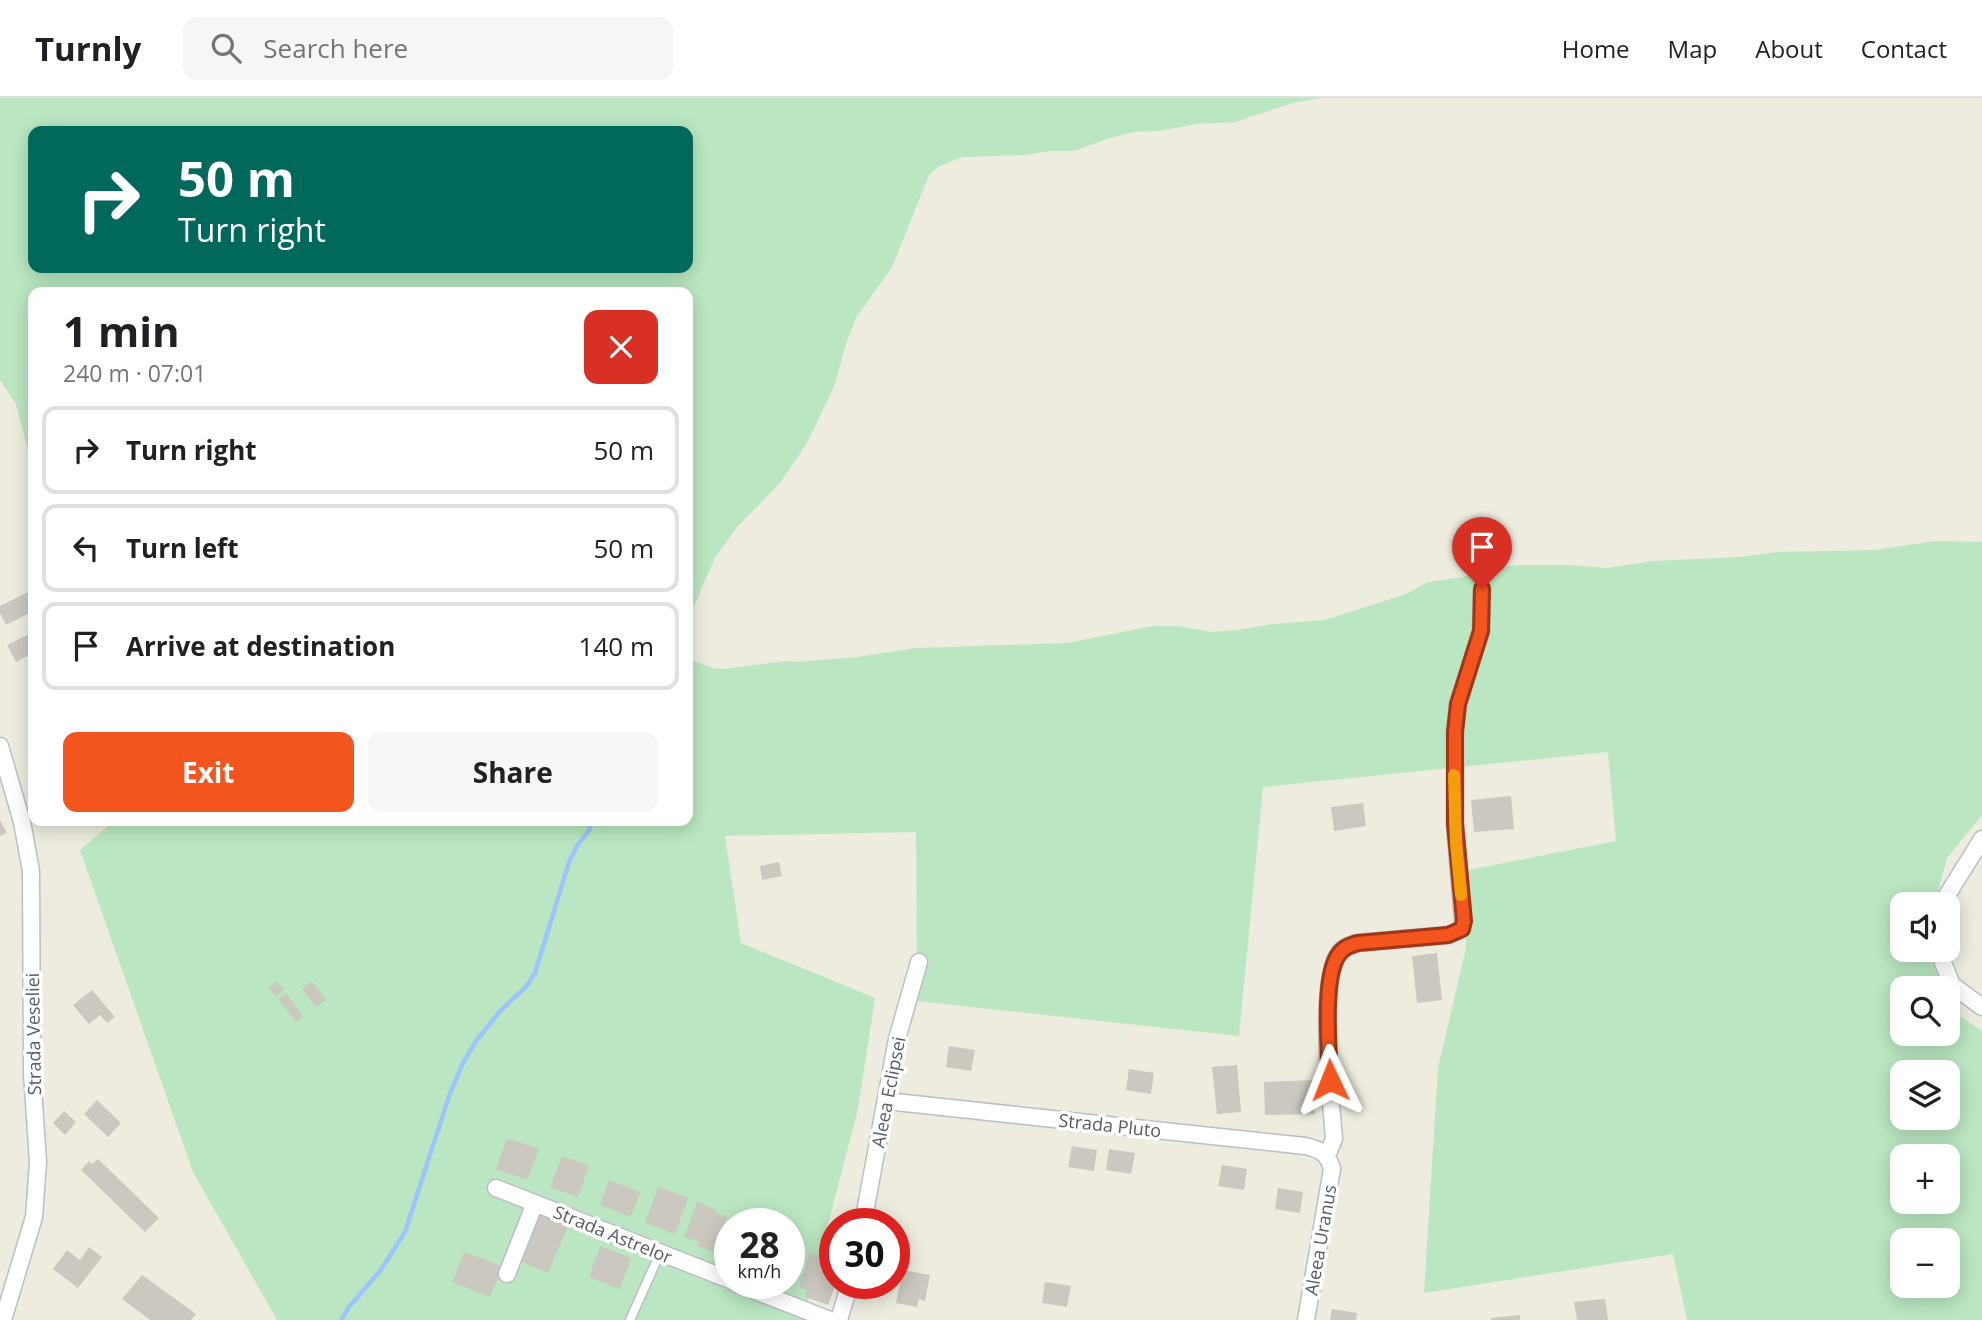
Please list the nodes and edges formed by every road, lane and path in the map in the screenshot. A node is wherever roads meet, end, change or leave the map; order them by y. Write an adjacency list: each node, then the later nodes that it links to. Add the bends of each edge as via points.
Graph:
1 (1482, 589): 9 (street, Aleea Uranus, via 1481,631 1458,704 1455,732 1462,929 1448,935 1358,943 1339,954 1328,1000 1334,1139)
2 (0, 746): 18 (street, Strada Veseliei, via 31,871 32,1073 38,1162 34,1217)
3 (1982, 839): 4 (street)
4 (1949, 892)
5 (919, 962): 8 (street, Aleea Eclipsei, via 897,1039)
6 (1943, 962): 7 (street, via 1952,985)
7 (1982, 1007)
8 (886, 1101): 9 (street, Strada Pluto, via 1304,1146); 12 (street, Aleea Eclipsei)
9 (1327, 1157): 22 (street, Aleea Uranus, via 1332,1169)
10 (496, 1188): 11 (street, Strada Astrelor)
11 (534, 1203): 13 (street, Strada Astrelor); 14 (street)
12 (866, 1208)
13 (660, 1253): 15 (street, Strada Astrelor); 19 (lane)
14 (507, 1274)
15 (714, 1274)
16 (777, 1299): 20 (street)
17 (845, 1299): 21 (street)
18 (3, 1320)
19 (630, 1320)
20 (830, 1320)
21 (839, 1320)
22 (1306, 1320)

